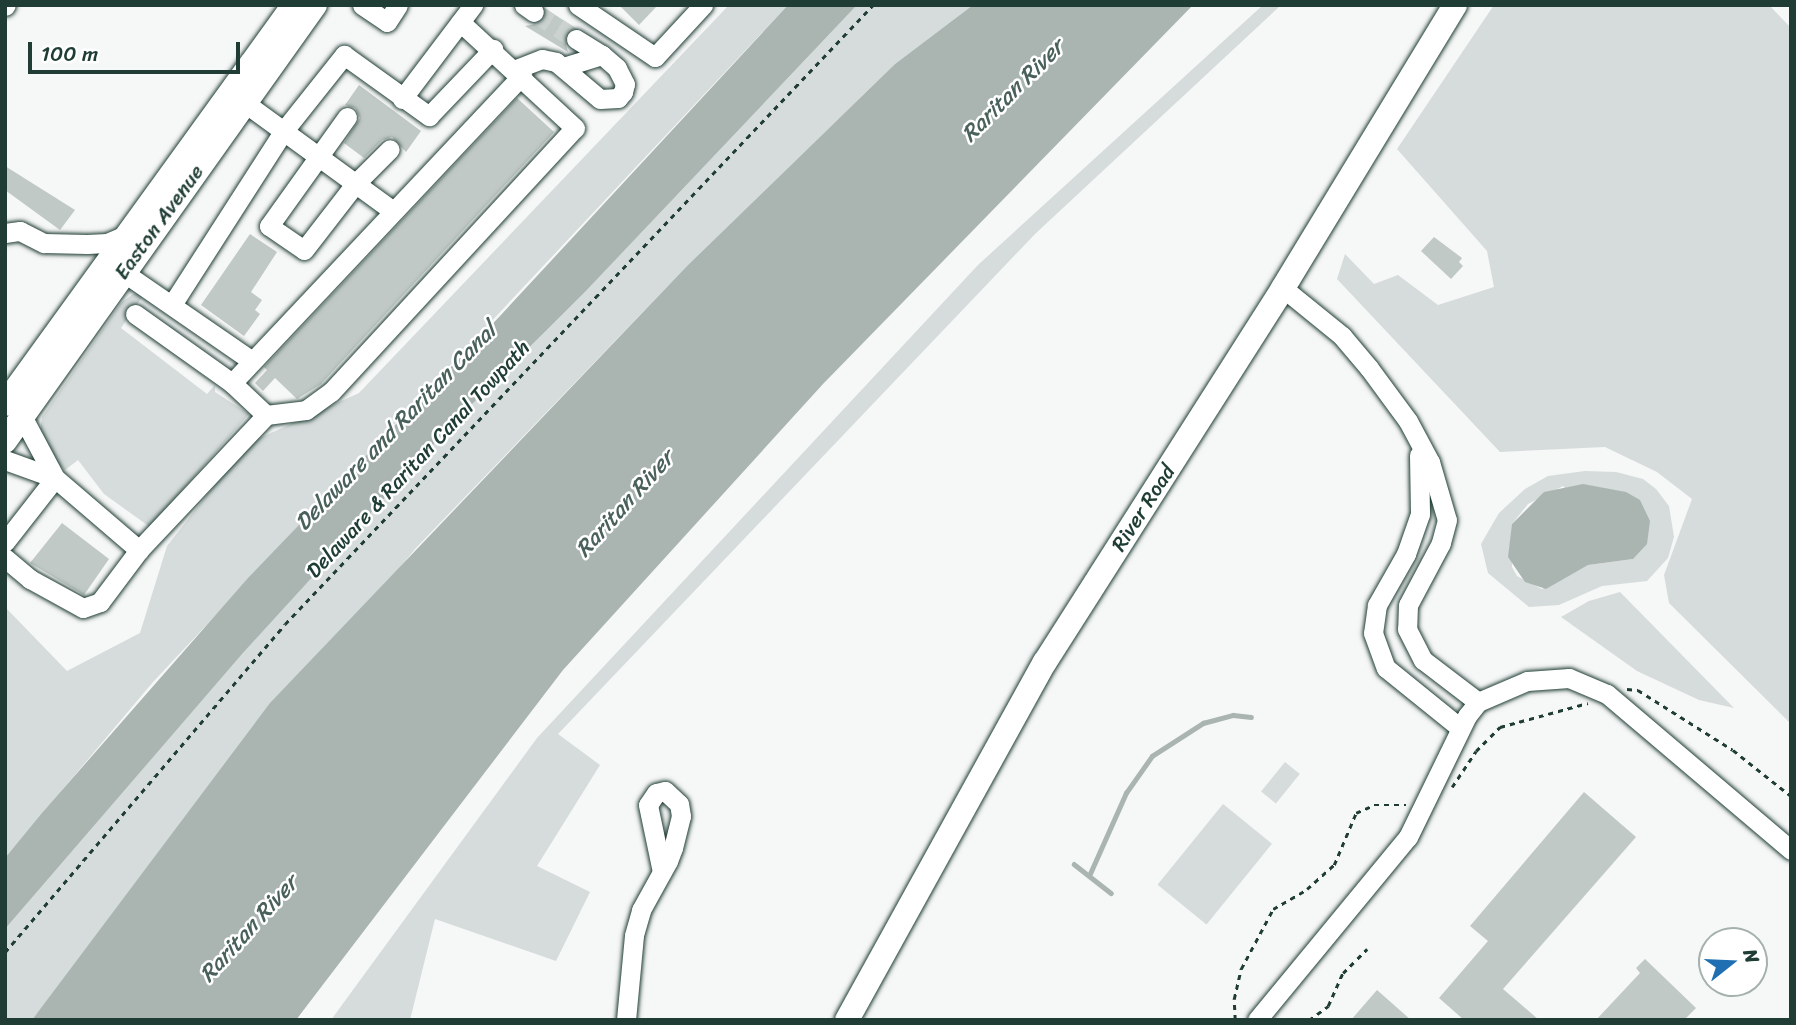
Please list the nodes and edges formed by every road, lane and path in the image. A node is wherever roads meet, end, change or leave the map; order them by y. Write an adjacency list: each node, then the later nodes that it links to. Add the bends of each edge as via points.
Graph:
1 (294, 5): 25 (main road, Easton Avenue)
2 (315, 5): 17 (main road, Easton Avenue)
3 (362, 5): 4 (lane, via 387,22)
4 (398, 5)
5 (473, 5): 10 (lane)
6 (578, 5): 7 (lane, via 654,57)
7 (703, 5)
8 (873, 5): 55 (path, Delaware & Raritan Canal Towpath, via 285,624)
9 (1455, 5): 28 (main road, River Road)
10 (460, 22): 12 (lane); 16 (lane)
11 (576, 39): 13 (lane)
12 (493, 50): 15 (lane); 16 (lane, via 429,116)
13 (602, 55): 14 (lane); 14 (lane, via 625,83 618,98 600,99)
14 (564, 67): 15 (lane, via 542,59)
15 (519, 72): 23 (lane); 38 (lane, via 575,128 331,392 306,410)
16 (402, 99): 19 (lane, via 344,55)
17 (245, 103): 19 (lane); 27 (main road, Easton Avenue)
18 (347, 117): 21 (lane)
19 (282, 133): 21 (lane); 30 (lane)
20 (390, 149): 22 (lane)
21 (318, 158): 22 (lane); 22 (lane, via 269,226 304,250)
22 (355, 184): 23 (lane)
23 (392, 210): 34 (lane)
24 (5, 233): 26 (lane, via 20,231 44,243)
25 (128, 234): 26 (lane, via 107,243); 27 (main road, Easton Avenue)
26 (88, 244): 27 (lane)
27 (112, 271): 29 (main road, Easton Avenue); 30 (lane); 37 (main road, Easton Avenue)
28 (1283, 288): 39 (lane, via 1342,336 1396,403); 57 (main road, River Road, via 1045,662)
29 (86, 291): 35 (main road); 37 (main road, Easton Avenue)
30 (173, 303): 32 (lane)
31 (135, 314): 33 (lane)
32 (201, 324): 33 (lane); 34 (lane)
33 (182, 347): 36 (lane)
34 (252, 361): 36 (lane)
35 (5, 372)
36 (232, 383): 38 (lane)
37 (14, 410): 40 (main road, Easton Avenue); 42 (lane)
38 (266, 415): 44 (lane)
39 (1417, 440): 47 (lane, via 1444,498 1447,520 1441,543 1408,605 1407,629 1423,660); 48 (lane, via 1420,514 1405,554 1377,605 1373,633 1386,668)
40 (5, 441)
41 (5, 460): 42 (lane)
42 (55, 478): 43 (lane); 44 (lane)
43 (5, 542)
44 (139, 550): 45 (lane, via 100,602 83,608 30,579)
45 (5, 558)
46 (1608, 694): 47 (lane, via 1590,683 1551,676 1505,688); 49 (path, via 1581,706 1500,727 1476,751); 50 (path, via 1638,690 1733,750); 52 (lane)
47 (1478, 702): 48 (lane)
48 (1459, 727): 51 (lane)
49 (1450, 792)
50 (1791, 796)
51 (1422, 813): 58 (path, via 1402,804 1374,805 1356,813 1334,864 1307,889 1273,909 1263,922 1236,984); 59 (lane, via 1408,837)
52 (1791, 850)
53 (662, 872): 56 (lane, via 641,910 634,935)
54 (1367, 949): 60 (path, via 1343,973 1328,1006)
55 (5, 951)
56 (626, 1020)
57 (847, 1020)
58 (1235, 1020)
59 (1257, 1020)
60 (1309, 1020)

